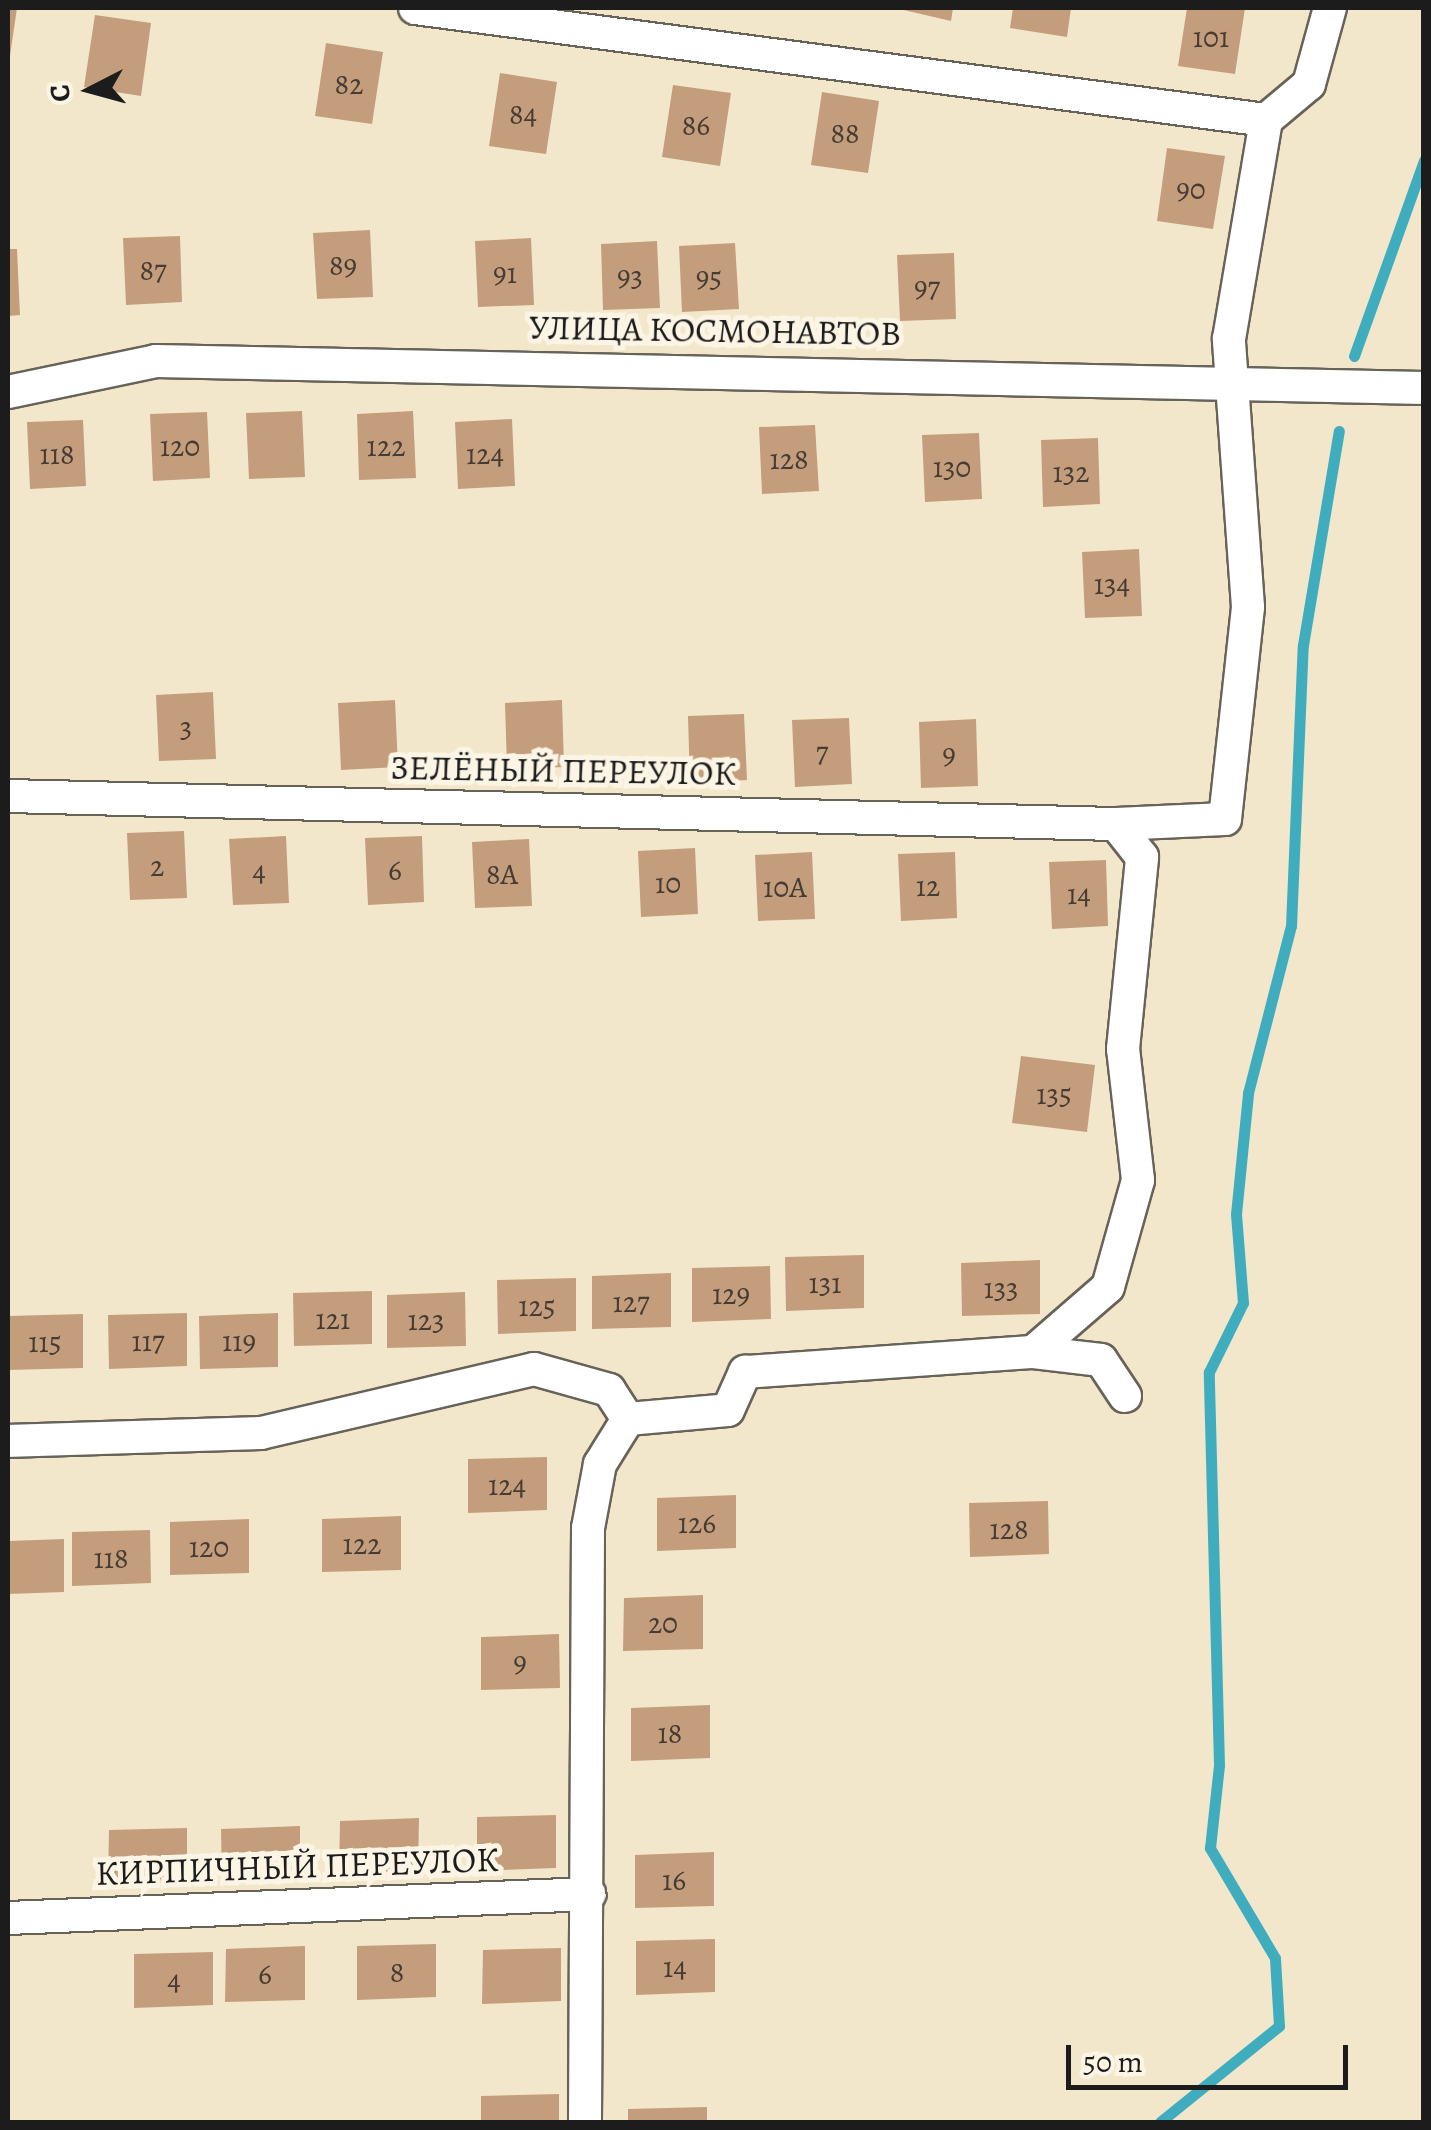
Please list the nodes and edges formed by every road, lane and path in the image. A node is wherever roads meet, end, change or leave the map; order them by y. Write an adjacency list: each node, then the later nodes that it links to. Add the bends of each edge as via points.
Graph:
1 (415, 8): 3 (street)
2 (1330, 8): 3 (street, via 1309,84)
3 (1266, 120): 4 (street, via 1229,339)
4 (1239, 386): 5 (street, УЛИЦА КОСМОНАВТОВ); 6 (street, УЛИЦА КОСМОНАВТОВ, via 156,361); 8 (street, ЗЕЛЁНЫЙ ПЕРЕУЛОК, via 1248,607 1225,819)
5 (1424, 388)
6 (8, 392)
7 (8, 796): 8 (street, ЗЕЛЁНЫЙ ПЕРЕУЛОК)
8 (1116, 824): 9 (street, via 1142,858 1123,1050 1138,1180 1108,1287)
9 (1034, 1352): 10 (street, via 1101,1360); 11 (street, via 745,1372 728,1410)
10 (1126, 1396)
11 (628, 1418): 12 (street, via 609,1390 534,1369 261,1433); 13 (street, via 600,1464 588,1528)
12 (8, 1441)
13 (590, 1894): 14 (street, КИРПИЧНЫЙ ПЕРЕУЛОК); 15 (street)
14 (8, 1918)
15 (585, 2122)

